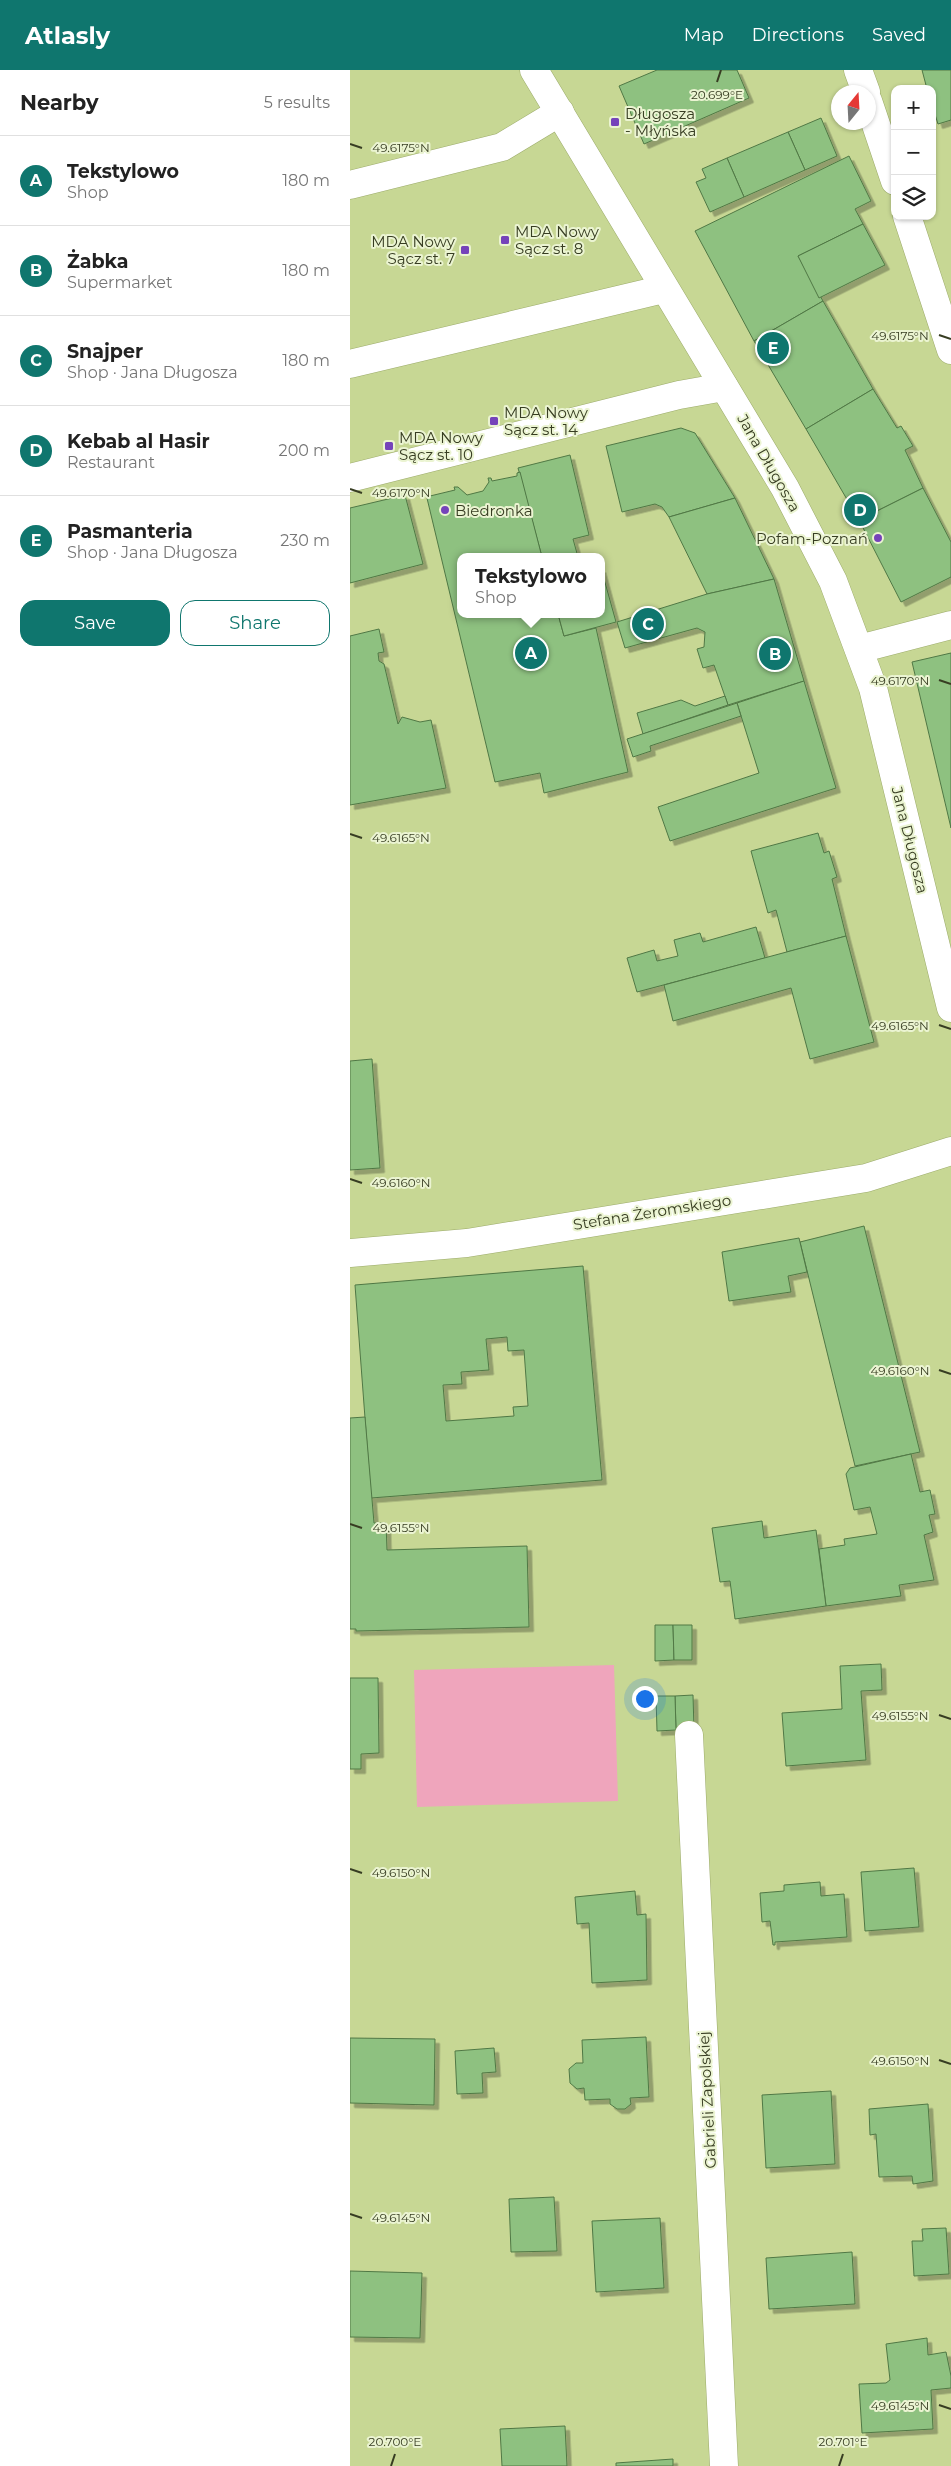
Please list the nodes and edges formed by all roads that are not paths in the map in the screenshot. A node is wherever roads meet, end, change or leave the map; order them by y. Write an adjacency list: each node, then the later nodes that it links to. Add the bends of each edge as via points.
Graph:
1 (534, 70): 4 (street, Jana Długosza)
2 (858, 70): 3 (street)
3 (863, 85)
4 (560, 112): 7 (street, via 502,147); 9 (street, Jana Długosza)
5 (876, 125): 6 (street)
6 (893, 175)
7 (350, 185)
8 (907, 220): 10 (street)
9 (664, 289): 11 (street); 12 (street, Jana Długosza)
10 (951, 350)
11 (350, 364)
12 (724, 387): 13 (street); 15 (street, Jana Długosza, via 785,488 825,564)
13 (350, 478)
14 (951, 625): 15 (street)
15 (859, 650): 16 (street, Jana Długosza, via 873,688)
16 (951, 1008)
17 (951, 1151): 18 (street, Stefana Żeromskiego, via 866,1178 467,1243)
18 (350, 1253)
19 (689, 1735): 20 (street, Gabrieli Zapolskiej)
20 (724, 2466)

